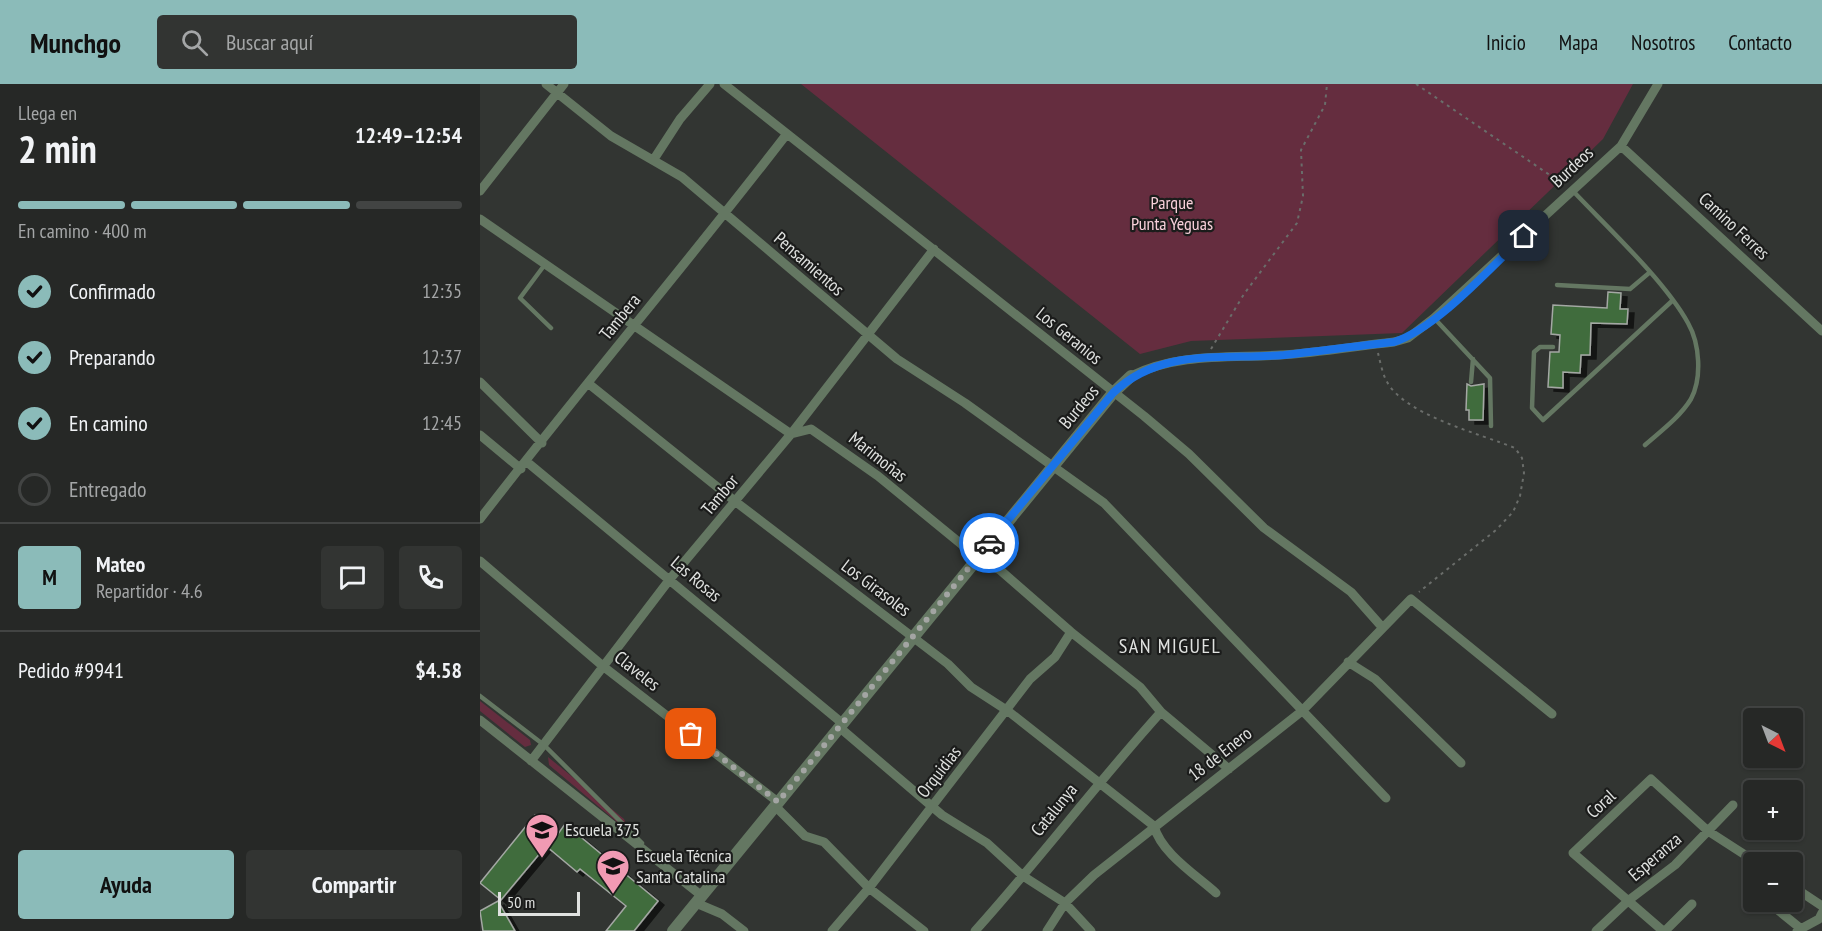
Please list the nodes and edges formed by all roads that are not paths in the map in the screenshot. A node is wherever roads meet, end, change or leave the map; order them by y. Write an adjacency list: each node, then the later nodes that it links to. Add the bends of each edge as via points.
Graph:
1 (546, 84): 6 (street, Pensamientos)
2 (564, 84): 6 (street)
3 (710, 84): 9 (street, via 680,119)
4 (724, 84): 7 (street, Los Geranios)
5 (1658, 84): 8 (street, Burdeos)
6 (557, 93): 9 (street, Pensamientos, via 611,136); 10 (street)
7 (786, 135): 12 (street, Tambera); 14 (street, Los Geranios)
8 (1621, 146): 11 (street, Burdeos); 22 (street, Camino Ferres)
9 (654, 159): 12 (street, Pensamientos)
10 (480, 191)
11 (1573, 191): 16 (lane); 19 (street, Burdeos)
12 (726, 213): 20 (street, Tambera); 23 (street, Pensamientos)
13 (480, 219): 15 (street)
14 (934, 249): 23 (street, Tambor); 30 (street, Los Geranios)
15 (546, 263): 20 (street); 21 (lane, via 520,298)
16 (1649, 273): 17 (lane, via 1630,289); 18 (lane)
17 (1557, 285)
18 (1672, 301): 24 (lane, via 1543,420 1532,408 1534,352 1540,347); 35 (lane, via 1689,324 1696,346 1696,385 1683,410)
19 (1434, 318): 25 (lane); 26 (street, Burdeos, via 1408,338 1377,344 1281,355 1207,357 1149,367)
20 (634, 324): 29 (street, Tambera); 32 (street)
21 (551, 328)
22 (1822, 331)
23 (867, 336): 32 (street, Tambor); 37 (street, Pensamientos)
24 (1553, 347)
25 (1473, 359): 28 (lane); 31 (lane, via 1492,382)
26 (1131, 376): 30 (street, Burdeos)
27 (480, 382): 34 (street)
28 (1471, 382)
29 (589, 384): 34 (street, Tambera); 38 (street, Los Girasoles)
30 (1113, 393): 37 (street, Burdeos); 43 (street, Los Geranios, via 1189,453 1264,528 1351,592)
31 (1491, 426)
32 (791, 434): 38 (street, Tambor); 40 (street, Marimoñas, via 812,429 832,442)
33 (480, 435): 36 (street, Las Rosas)
34 (542, 443): 36 (street, Tambera)
35 (1645, 445)
36 (524, 465): 39 (street, Tambera); 42 (street, Las Rosas)
37 (1052, 467): 40 (street, Burdeos); 50 (street, Pensamientos, via 1104,503)
38 (736, 502): 42 (street, Tambor); 45 (street, Los Girasoles)
39 (480, 519)
40 (977, 557): 44 (street, Marimoñas, via 1000,570); 45 (street, Burdeos)
41 (480, 561): 47 (street, Claveles)
42 (670, 579): 47 (street, Tambor); 54 (street, Las Rosas)
43 (1382, 627): 46 (street, 18 de Enero); 52 (street, 18 de Enero, via 1411,599)
44 (1071, 632): 49 (street, Orquidias, via 1055,657 1030,679); 51 (street, Marimoñas, via 1140,687)
45 (913, 636): 49 (street, Los Girasoles, via 971,687); 54 (street, Burdeos)
46 (1348, 662): 50 (street, 18 de Enero); 57 (street, via 1375,679)
47 (604, 667): 55 (street, Tambor); 61 (street, Claveles)
48 (480, 696): 55 (lane)
49 (1008, 711): 59 (street, Los Girasoles); 63 (street, Orquidias)
50 (1302, 711): 58 (street, 18 de Enero); 60 (street, Pensamientos)
51 (1161, 712): 58 (street, Marimoñas); 59 (street, Catalunya)
52 (1552, 714)
53 (480, 720): 56 (street)
54 (840, 725): 61 (street, Burdeos); 63 (street, Las Rosas)
55 (544, 745): 56 (street, Tambor); 68 (lane)
56 (531, 761): 68 (street)
57 (1461, 763)
58 (1229, 769): 64 (street, 18 de Enero)
59 (1098, 782): 64 (street, Los Girasoles); 67 (street, Catalunya)
60 (1386, 798)
61 (776, 804): 69 (street, Claveles, via 805,836 824,843); 72 (street, Burdeos)
62 (1734, 805): 65 (street, Esperanza)
63 (933, 806): 67 (street, Las Rosas, via 987,843); 69 (street, Orquidias)
64 (1154, 826): 70 (street, Los Girasoles, via 1156,837); 74 (street, 18 de Enero)
65 (1708, 831): 66 (street); 73 (street, Esperanza, via 1675,865); 73 (street, Coral, via 1651,779 1572,853)
66 (1743, 854)
67 (1023, 876): 74 (street, Las Rosas); 86 (street, Catalunya)
68 (678, 878): 72 (street)
69 (870, 888): 84 (street, Orquidias); 85 (street, Claveles)
70 (1216, 893)
71 (1803, 893): 76 (street)
72 (699, 899): 82 (street, Burdeos); 83 (street)
73 (1629, 900): 89 (street, Esperanza); 90 (street)
74 (1065, 903): 87 (street, 18 de Enero); 88 (street, Las Rosas)
75 (1692, 904): 90 (street)
76 (1822, 906)
77 (1779, 912): 81 (street)
78 (1822, 912): 79 (street)
79 (1814, 921): 80 (street); 81 (street)
80 (1822, 928)
81 (1799, 930)
82 (673, 931)
83 (744, 931)
84 (832, 931)
85 (924, 931)
86 (975, 931)
87 (1047, 931)
88 (1091, 931)
89 (1596, 931)
90 (1664, 931)

